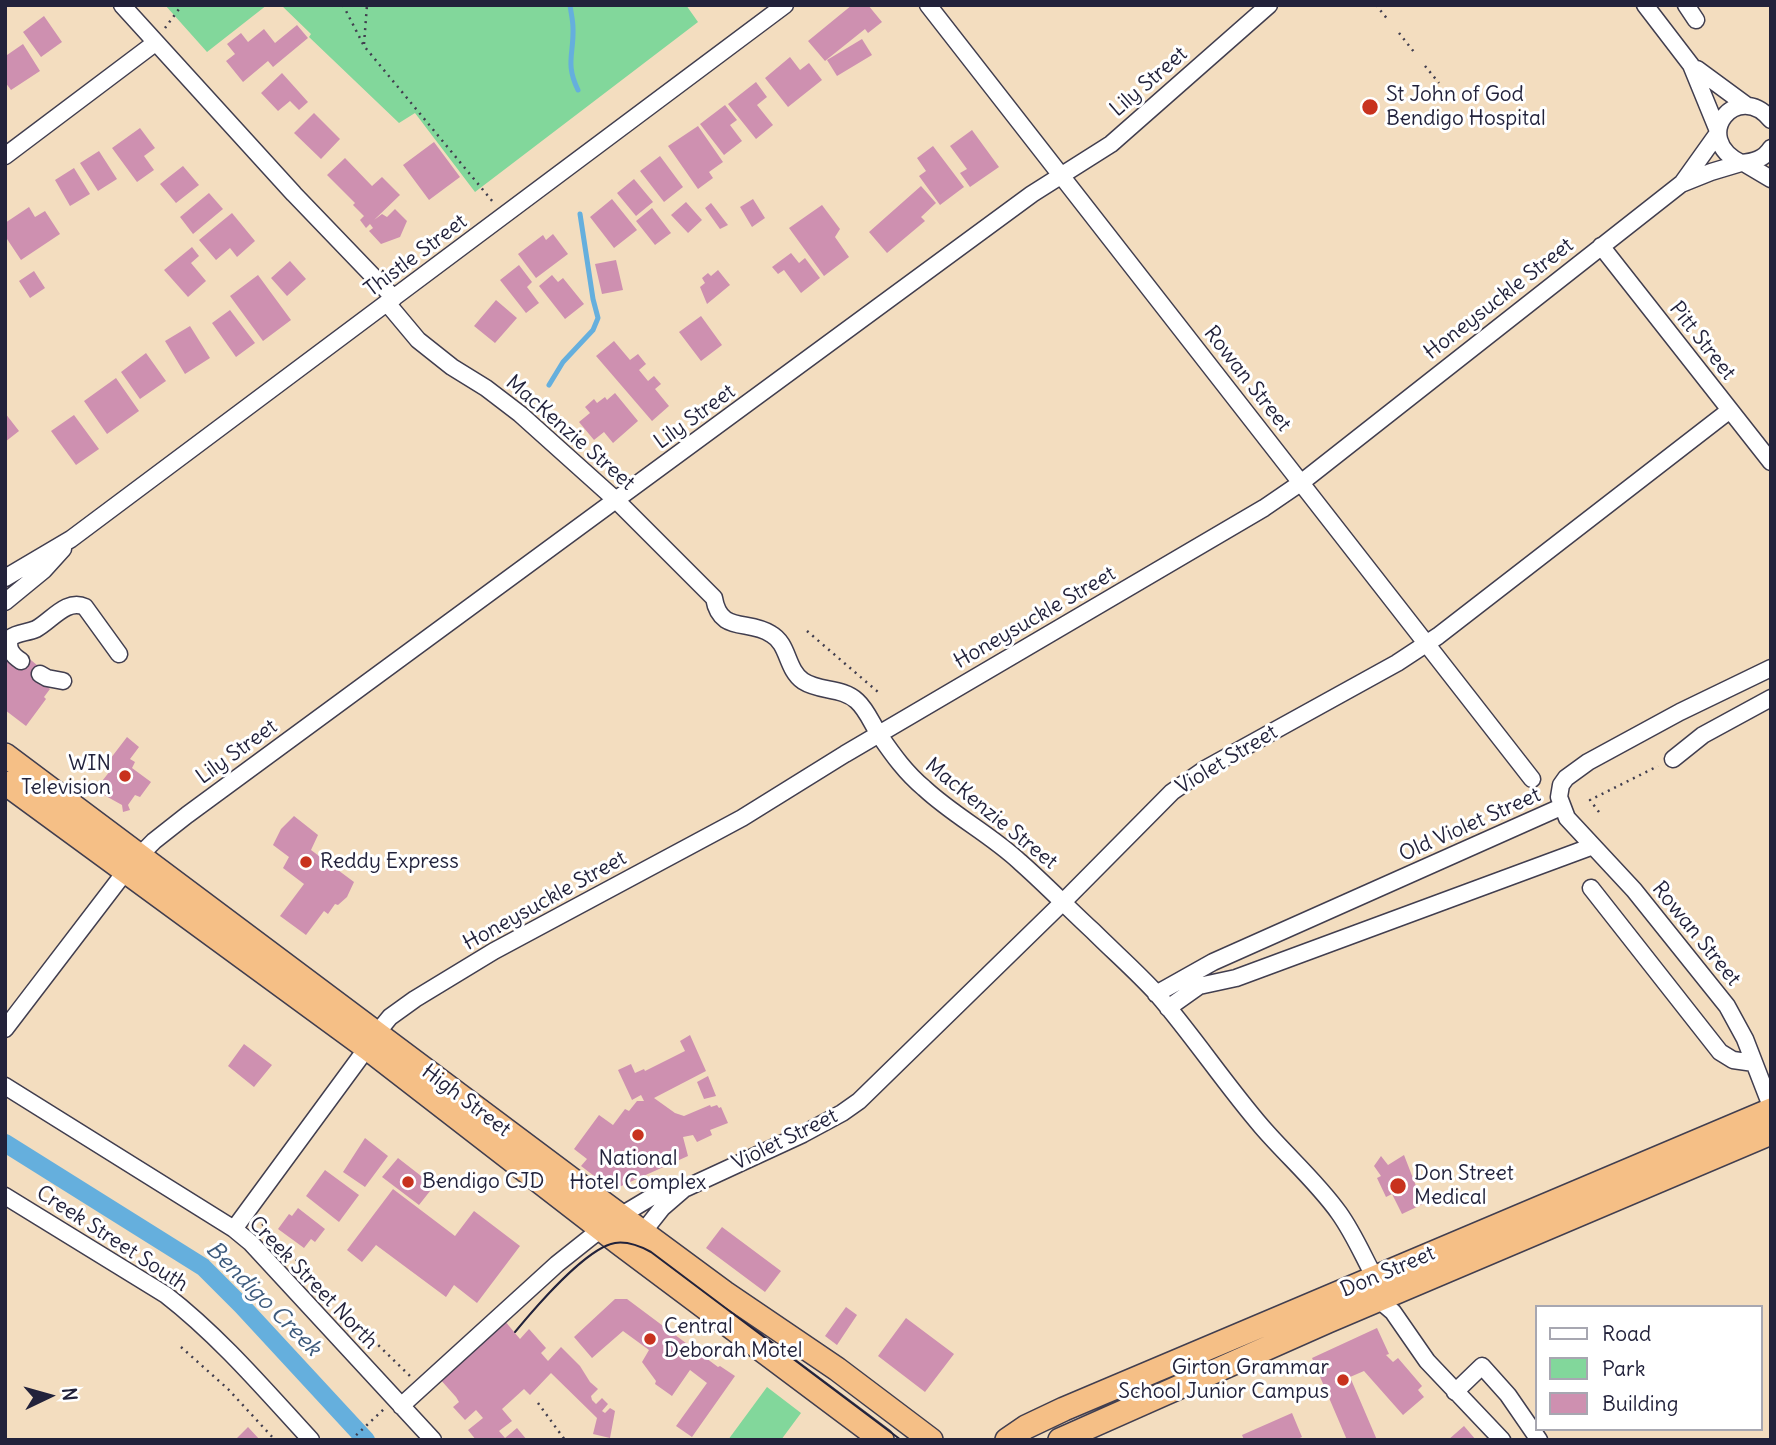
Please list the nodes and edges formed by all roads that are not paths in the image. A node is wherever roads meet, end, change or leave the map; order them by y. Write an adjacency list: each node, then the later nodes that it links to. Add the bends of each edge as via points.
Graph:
1 (122, 5): 8 (street, MacKenzie Street)
2 (785, 5): 21 (street, Thistle Street)
3 (929, 5): 17 (street, Rowan Street)
4 (1269, 5): 17 (street, Lily Street, via 1111,144)
5 (1645, 5): 9 (street)
6 (1686, 5): 7 (street)
7 (1696, 20)
8 (155, 43): 15 (street); 21 (street, MacKenzie Street)
9 (1691, 65): 11 (street); 13 (street)
10 (1771, 100): 11 (street)
11 (1749, 105): 12 (street); 13 (street, Honeysuckle Street, via 1728,112)
12 (1771, 120)
13 (1718, 132): 16 (street, via 1725,153); 19 (street, Honeysuckle Street)
14 (1771, 148): 16 (street, Honeysuckle Street, via 1764,156)
15 (5, 156)
16 (1742, 163): 18 (street); 19 (street, Honeysuckle Street)
17 (1062, 177): 24 (street, Rowan Street); 25 (street, Lily Street, via 1032,194)
18 (1771, 179)
19 (1681, 184): 20 (street, Honeysuckle Street)
20 (1601, 246): 22 (street, Pitt Street); 24 (street, Honeysuckle Street)
21 (391, 300): 25 (street, MacKenzie Street, via 405,326 424,345 502,399); 26 (street, Thistle Street)
22 (1730, 410): 23 (street, Pitt Street); 29 (street, Violet Street)
23 (1771, 462)
24 (1302, 482): 29 (street, Rowan Street); 36 (street, Honeysuckle Street)
25 (617, 501): 36 (street, MacKenzie Street, via 715,598 724,620 775,636 801,679 855,699); 43 (street, Lily Street, via 187,815)
26 (71, 539): 27 (street, Thistle Street); 28 (street, Thistle Street, via 44,570)
27 (5, 578)
28 (5, 601)
29 (1427, 644): 39 (street, Rowan Street); 45 (street, Violet Street, via 1188,780)
30 (118, 654): 31 (street, via 85,607 78,604 10,638 11,652)
31 (21, 661)
32 (1771, 668): 41 (street, Old Violet Street, via 1573,772 1559,789)
33 (40, 674): 34 (street)
34 (63, 681)
35 (1771, 698): 38 (street, via 1703,735)
36 (878, 734): 45 (street, MacKenzie Street, via 924,789 1003,847); 49 (street, Honeysuckle Street, via 742,818 415,999 390,1017)
37 (5, 755): 43 (highway, High Street)
38 (1673, 758)
39 (1532, 779)
40 (5, 783): 43 (highway, High Street)
41 (1561, 807): 42 (street, Rowan Street); 46 (street, Old Violet Street, via 1213,962)
42 (1593, 846): 47 (street, via 1236,978 1199,986); 50 (street, Rowan Street, via 1718,995)
43 (132, 864): 48 (street, Lily Street); 49 (highway, High Street)
44 (1591, 888): 50 (street, via 1717,1049 1729,1059)
45 (1062, 903): 46 (street, MacKenzie Street); 55 (street, Violet Street, via 859,1101 803,1134)
46 (1156, 994): 47 (street, MacKenzie Street)
47 (1168, 1008): 61 (street, MacKenzie Street, via 1261,1126 1337,1211)
48 (5, 1029)
49 (372, 1041): 57 (highway, High Street); 58 (street, Honeysuckle Street)
50 (1752, 1058): 51 (street); 53 (street, Rowan Street)
51 (1771, 1067)
52 (5, 1086): 58 (street, Creek Street North)
53 (1771, 1108): 61 (highway, Don Street)
54 (1771, 1133): 61 (highway, Don Street)
55 (686, 1188): 57 (street, Violet Street, via 655,1195); 59 (street, Violet Street)
56 (5, 1196): 67 (street, Creek Street South, via 166,1295 218,1340)
57 (610, 1222): 59 (highway, High Street); 60 (highway, High Street); 66 (street, Violet Street)
58 (234, 1229): 66 (street, Creek Street North)
59 (643, 1232): 60 (highway, Violet Street); 62 (highway, High Street)
60 (630, 1251): 64 (highway, High Street)
61 (1381, 1291): 63 (highway, Don Street); 65 (street, MacKenzie Street, via 1427,1361)
62 (743, 1306): 64 (highway); 70 (highway, High Street)
63 (1324, 1311): 71 (highway, Don Street, via 1064,1409); 72 (highway, Don Street)
64 (731, 1327): 69 (highway, High Street)
65 (1455, 1392): 73 (street, MacKenzie Street); 74 (street, via 1482,1366)
66 (401, 1406): 68 (street, Creek Street North)
67 (311, 1440)
68 (433, 1440)
69 (882, 1440)
70 (931, 1440)
71 (1007, 1440)
72 (1060, 1440)
73 (1502, 1440)
74 (1539, 1440)

